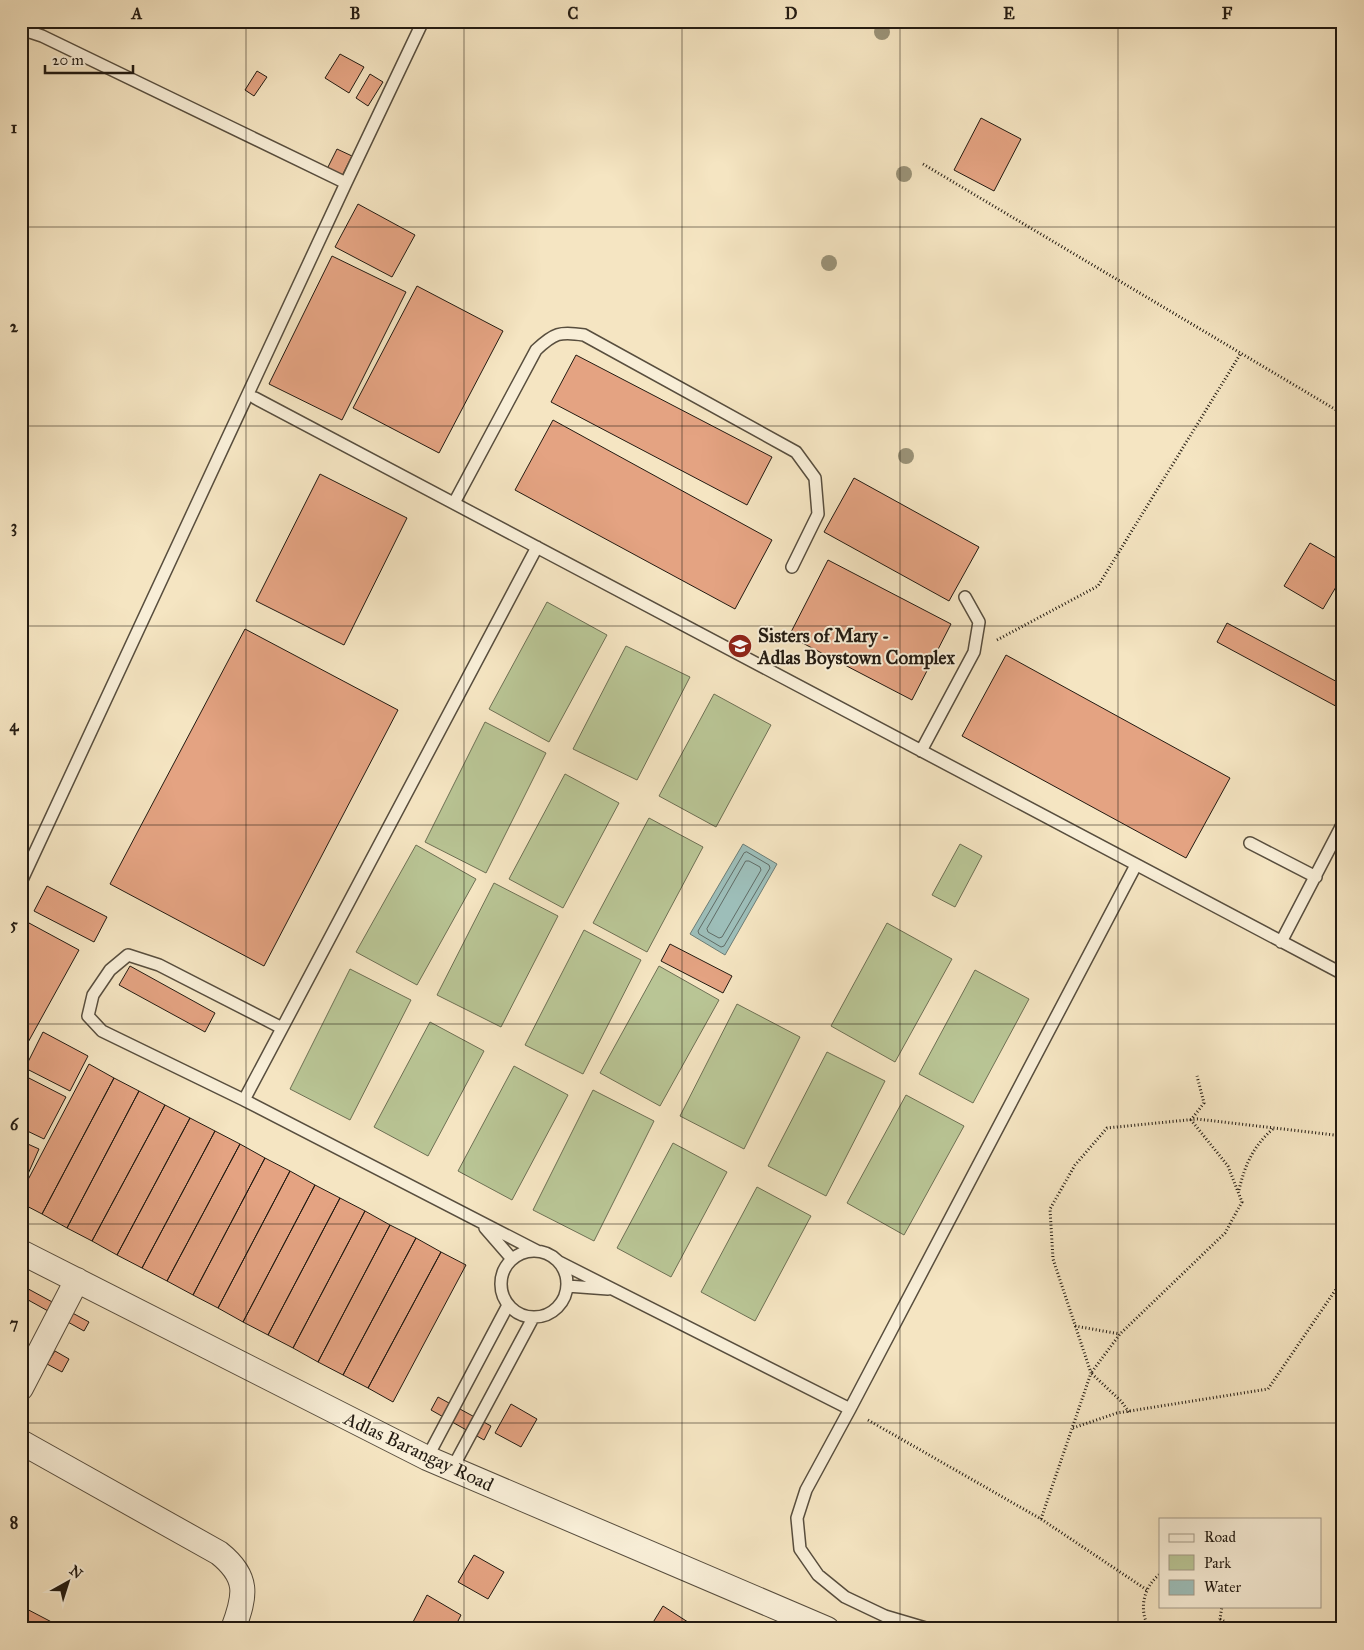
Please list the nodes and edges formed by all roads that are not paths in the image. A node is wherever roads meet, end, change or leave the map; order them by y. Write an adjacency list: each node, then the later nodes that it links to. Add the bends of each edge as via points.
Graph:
1 (423, 21): 3 (lane)
2 (21, 33): 3 (lane, via 42,36)
3 (346, 183): 14 (lane)
4 (255, 398): 5 (lane)
5 (454, 503): 6 (lane); 7 (lane, via 536,350 550,337 565,332 584,334 796,452 814,478 818,514)
6 (537, 547): 9 (lane); 17 (lane)
7 (792, 567)
8 (965, 597): 9 (lane, via 979,622 974,652)
9 (921, 751): 12 (lane)
10 (1343, 823): 13 (lane)
11 (1250, 843): 13 (lane)
12 (1136, 865): 15 (lane); 30 (lane)
13 (1316, 877): 15 (lane)
14 (21, 882)
15 (1281, 942): 16 (lane)
16 (1343, 974)
17 (282, 1028): 18 (lane); 18 (lane, via 158,965 128,955 110,970 93,995 88,1016 102,1031)
18 (244, 1100): 19 (lane)
19 (481, 1222): 20 (lane); 22 (lane)
20 (536, 1251): 22 (lane); 23 (lane, via 553,1256)
21 (21, 1252): 24 (street, Adlas Barangay Road)
22 (512, 1258): 27 (lane, via 501,1276 500,1286)
23 (559, 1262): 25 (lane, via 567,1278); 26 (lane)
24 (76, 1280): 29 (street); 32 (street, Adlas Barangay Road)
25 (567, 1286): 26 (lane); 28 (lane, via 560,1306 544,1316)
26 (612, 1289): 30 (lane)
27 (508, 1305): 28 (lane, via 519,1314); 32 (lane)
28 (533, 1318): 33 (lane)
29 (21, 1388)
30 (850, 1409): 36 (lane, via 806,1490 797,1518 800,1549 818,1575 845,1596 885,1616)
31 (21, 1442): 34 (street, via 229,1561 242,1581 241,1607)
32 (427, 1458): 33 (street, Adlas Barangay Road)
33 (452, 1470): 35 (street, Adlas Barangay Road)
34 (233, 1629)
35 (827, 1629)
36 (929, 1629)

